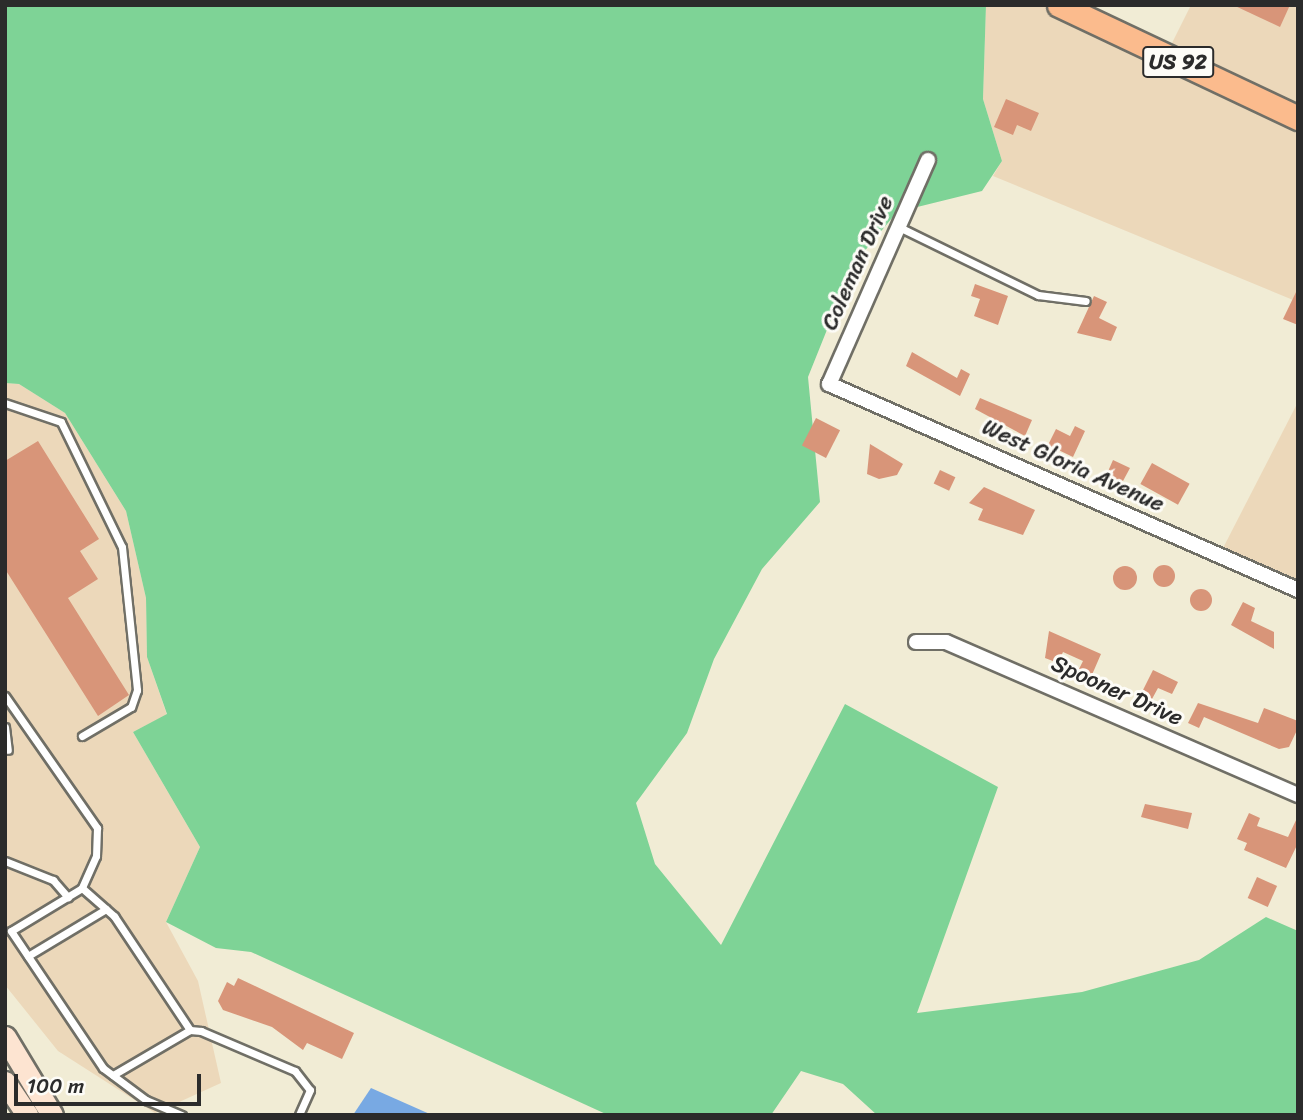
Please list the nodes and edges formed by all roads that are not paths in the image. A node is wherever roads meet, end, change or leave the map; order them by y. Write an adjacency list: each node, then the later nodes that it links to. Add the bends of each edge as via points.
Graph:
1 (1059, 5): 2 (main road, US 92)
2 (1298, 118)
3 (928, 160): 4 (street, Coleman Drive)
4 (899, 227): 5 (lane, via 1038,295); 6 (street, Coleman Drive)
5 (1086, 301)
6 (829, 384): 8 (street, West Gloria Avenue)
7 (5, 402): 12 (lane, via 61,422 122,547 137,690 131,707)
8 (1298, 590)
9 (916, 642): 15 (street, Spooner Drive, via 946,642)
10 (5, 696): 17 (lane, via 97,828 96,856)
11 (5, 727): 13 (lane)
12 (82, 736)
13 (7, 748): 14 (lane)
14 (5, 759)
15 (1298, 795)
16 (5, 861): 18 (lane, via 53,880)
17 (82, 888): 18 (lane); 19 (lane)
18 (68, 897): 20 (lane, via 12,931)
19 (106, 909): 20 (lane); 21 (lane)
20 (28, 956): 24 (lane)
21 (190, 1030): 24 (lane); 30 (lane, via 296,1071 310,1090)
22 (5, 1037): 25 (main road)
23 (5, 1065): 25 (main road, via 31,1099)
24 (113, 1075): 29 (lane, via 153,1105)
25 (31, 1078): 28 (main road)
26 (5, 1082): 27 (main road)
27 (27, 1115)
28 (52, 1115)
29 (182, 1115)
30 (299, 1115)

